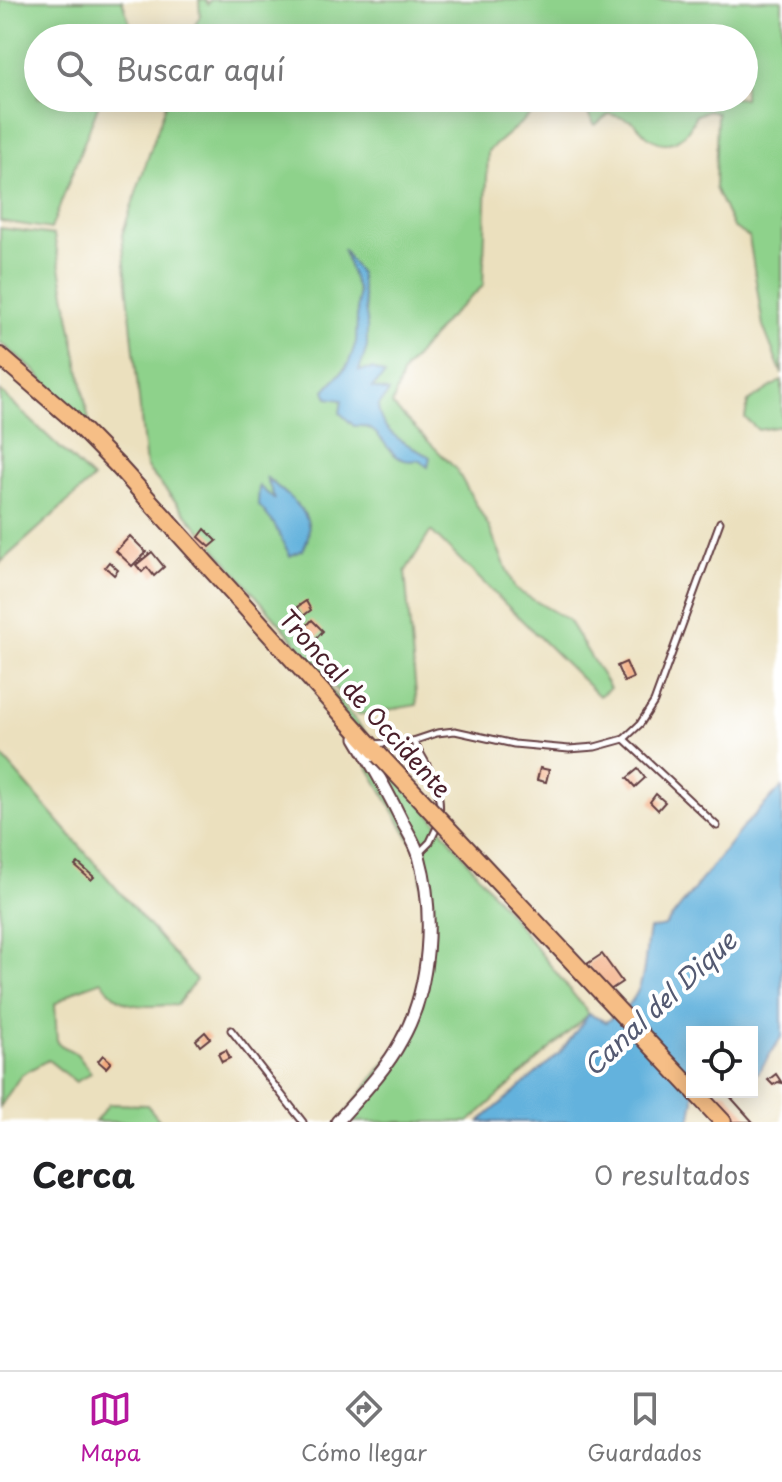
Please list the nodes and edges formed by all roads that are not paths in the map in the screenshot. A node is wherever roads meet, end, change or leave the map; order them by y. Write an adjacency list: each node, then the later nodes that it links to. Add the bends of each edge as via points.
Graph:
1 (0, 356): 3 (highway, Troncal de Occidente, via 118,466)
2 (720, 522): 4 (lane, via 654,702)
3 (355, 726): 6 (highway, Troncal de Occidente); 8 (street, via 354,735)
4 (624, 739): 5 (lane, via 569,749 455,731); 7 (lane)
5 (413, 741): 6 (lane); 8 (lane, via 436,782 440,809 434,836)
6 (374, 749): 10 (highway, Troncal de Occidente, bridge)
7 (717, 826)
8 (418, 854): 13 (street, via 428,937 420,989 403,1039)
9 (231, 1030): 12 (lane)
10 (686, 1083)
11 (700, 1098): 14 (highway, Troncal de Occidente)
12 (303, 1122)
13 (337, 1122)
14 (723, 1122)

